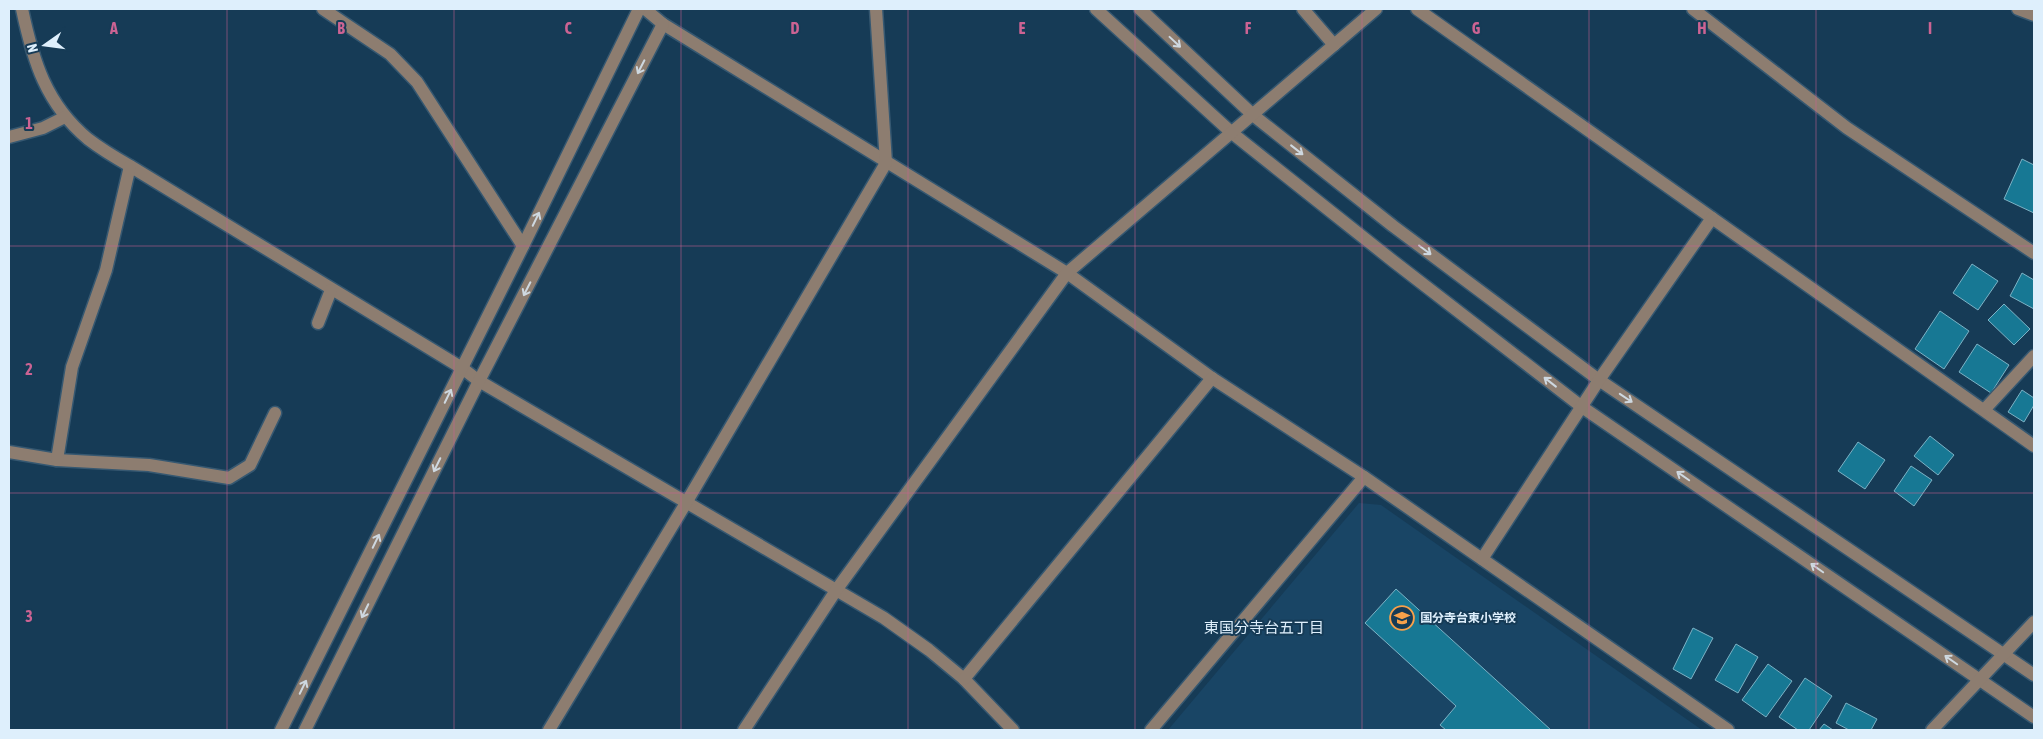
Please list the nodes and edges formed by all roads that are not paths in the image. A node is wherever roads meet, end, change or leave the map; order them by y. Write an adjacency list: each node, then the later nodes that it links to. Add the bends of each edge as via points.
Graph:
1 (22, 9): 17 (street, via 29,41 47,91)
2 (323, 9): 23 (street, via 390,54 417,82)
3 (639, 9): 23 (street, one-way to 3)
4 (645, 9): 14 (street)
5 (876, 9): 20 (street)
6 (1096, 9): 18 (street)
7 (1140, 9): 16 (street, one-way to 16)
8 (1303, 9): 15 (street)
9 (1376, 9): 15 (street)
10 (1417, 9): 22 (street)
11 (1693, 9): 24 (street, via 1847,128)
12 (2018, 9): 13 (street)
13 (2034, 15)
14 (663, 24): 20 (street); 32 (street, one-way to 32)
15 (1334, 45): 16 (street)
16 (1253, 115): 18 (street); 31 (street, one-way to 31, via 1393,226)
17 (65, 117): 19 (street, via 43,128); 21 (street, via 89,140)
18 (1232, 132): 25 (street); 33 (street, one-way to 18)
19 (9, 136)
20 (886, 163): 25 (street); 40 (street)
21 (130, 166): 26 (street); 38 (street, via 106,270 72,367)
22 (1712, 218): 31 (street); 34 (street)
23 (523, 246): 29 (street)
24 (2034, 253)
25 (1067, 274): 30 (street); 42 (street)
26 (331, 290): 27 (street); 29 (street)
27 (318, 323)
28 (2034, 356): 34 (street)
29 (462, 368): 32 (street); 49 (street, one-way to 29)
30 (1212, 378): 39 (street); 46 (street)
31 (1599, 380): 33 (street); 44 (street, one-way to 44)
32 (480, 381): 40 (street); 50 (street, one-way to 50)
33 (1582, 407): 41 (street); 47 (street, one-way to 33)
34 (1984, 410): 36 (street)
35 (275, 414): 38 (street, via 250,465 229,478 149,465)
36 (2034, 446)
37 (9, 452): 38 (street)
38 (57, 460)
39 (1364, 477): 41 (street); 54 (street)
40 (686, 503): 42 (street); 51 (street)
41 (1482, 558): 55 (street)
42 (837, 589): 46 (street, via 884,618); 52 (street)
43 (2034, 622): 44 (street)
44 (2004, 654): 45 (street); 47 (street)
45 (2034, 675)
46 (964, 679): 53 (street)
47 (1980, 681): 48 (street); 56 (street)
48 (2034, 718)
49 (281, 730)
50 (306, 730)
51 (550, 730)
52 (744, 730)
53 (1012, 730)
54 (1150, 730)
55 (1728, 730)
56 (1932, 730)

